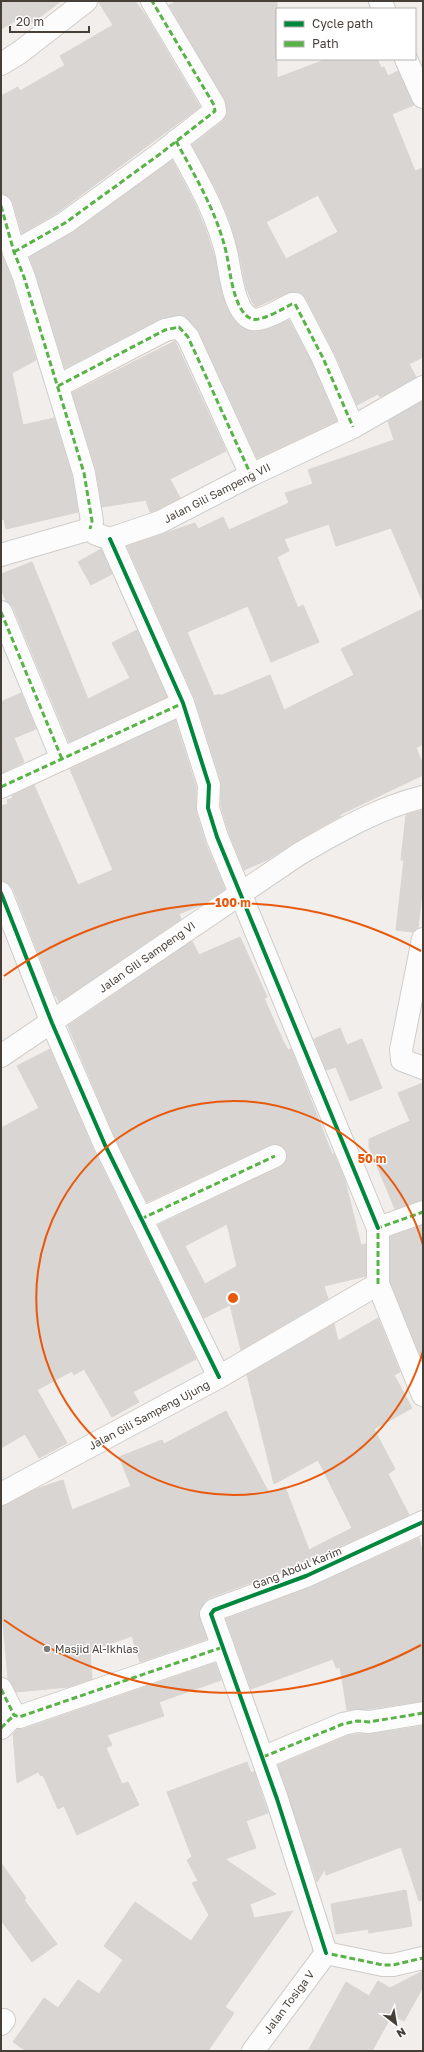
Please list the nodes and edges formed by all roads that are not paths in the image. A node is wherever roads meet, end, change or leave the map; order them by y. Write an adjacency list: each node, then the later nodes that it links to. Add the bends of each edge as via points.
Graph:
1 (86, 1): 4 (street)
2 (152, 1): 6 (street, via 215,110)
3 (406, 60): 5 (street)
4 (1, 64)
5 (423, 97)
6 (176, 141): 8 (street, via 65,223); 11 (street, via 213,210 233,289 245,314 256,319 295,304)
7 (1, 206): 8 (street)
8 (14, 252): 9 (street)
9 (58, 386): 12 (street, via 165,330 179,327 188,337); 13 (street, via 84,472 92,520)
10 (423, 387): 11 (street, Jalan Gili Sampeng VII)
11 (353, 426): 12 (street, Jalan Gili Sampeng VII)
12 (251, 475): 14 (street, Jalan Gili Sampeng VII, via 160,522)
13 (90, 529): 14 (street); 15 (street)
14 (110, 539): 17 (street)
15 (1, 555)
16 (1, 612): 18 (street)
17 (183, 703): 18 (street); 22 (street, via 208,786 208,808)
18 (62, 759): 19 (street)
19 (1, 787)
20 (423, 797): 22 (street, Jalan Gili Sampeng VI, via 399,803 342,828)
21 (1, 893): 24 (street)
22 (239, 894): 24 (street, Jalan Gili Sampeng VI); 30 (street)
23 (423, 939): 26 (street, via 401,1050 402,1060)
24 (52, 1023): 25 (street, Jalan Gili Sampeng VI); 29 (street, via 105,1145)
25 (1, 1056)
26 (423, 1068)
27 (275, 1156): 29 (street)
28 (423, 1212): 30 (street)
29 (141, 1219): 32 (street)
30 (378, 1228): 31 (street)
31 (378, 1284): 32 (street, Jalan Gili Sampeng Ujung); 33 (street)
32 (219, 1378): 34 (street, Jalan Gili Sampeng Ujung)
33 (423, 1395)
34 (1, 1494)
35 (423, 1522): 36 (street, Gang Abdul Karim, via 306,1576 212,1611)
36 (223, 1647): 39 (street); 41 (street, via 277,1798)
37 (1, 1689): 39 (street)
38 (423, 1713): 40 (street, via 343,1724)
39 (7, 1722)
40 (274, 1753)
41 (326, 1953): 42 (street, via 383,1965); 43 (street, Jalan Tosiga V)
42 (423, 1958)
43 (253, 2051)

